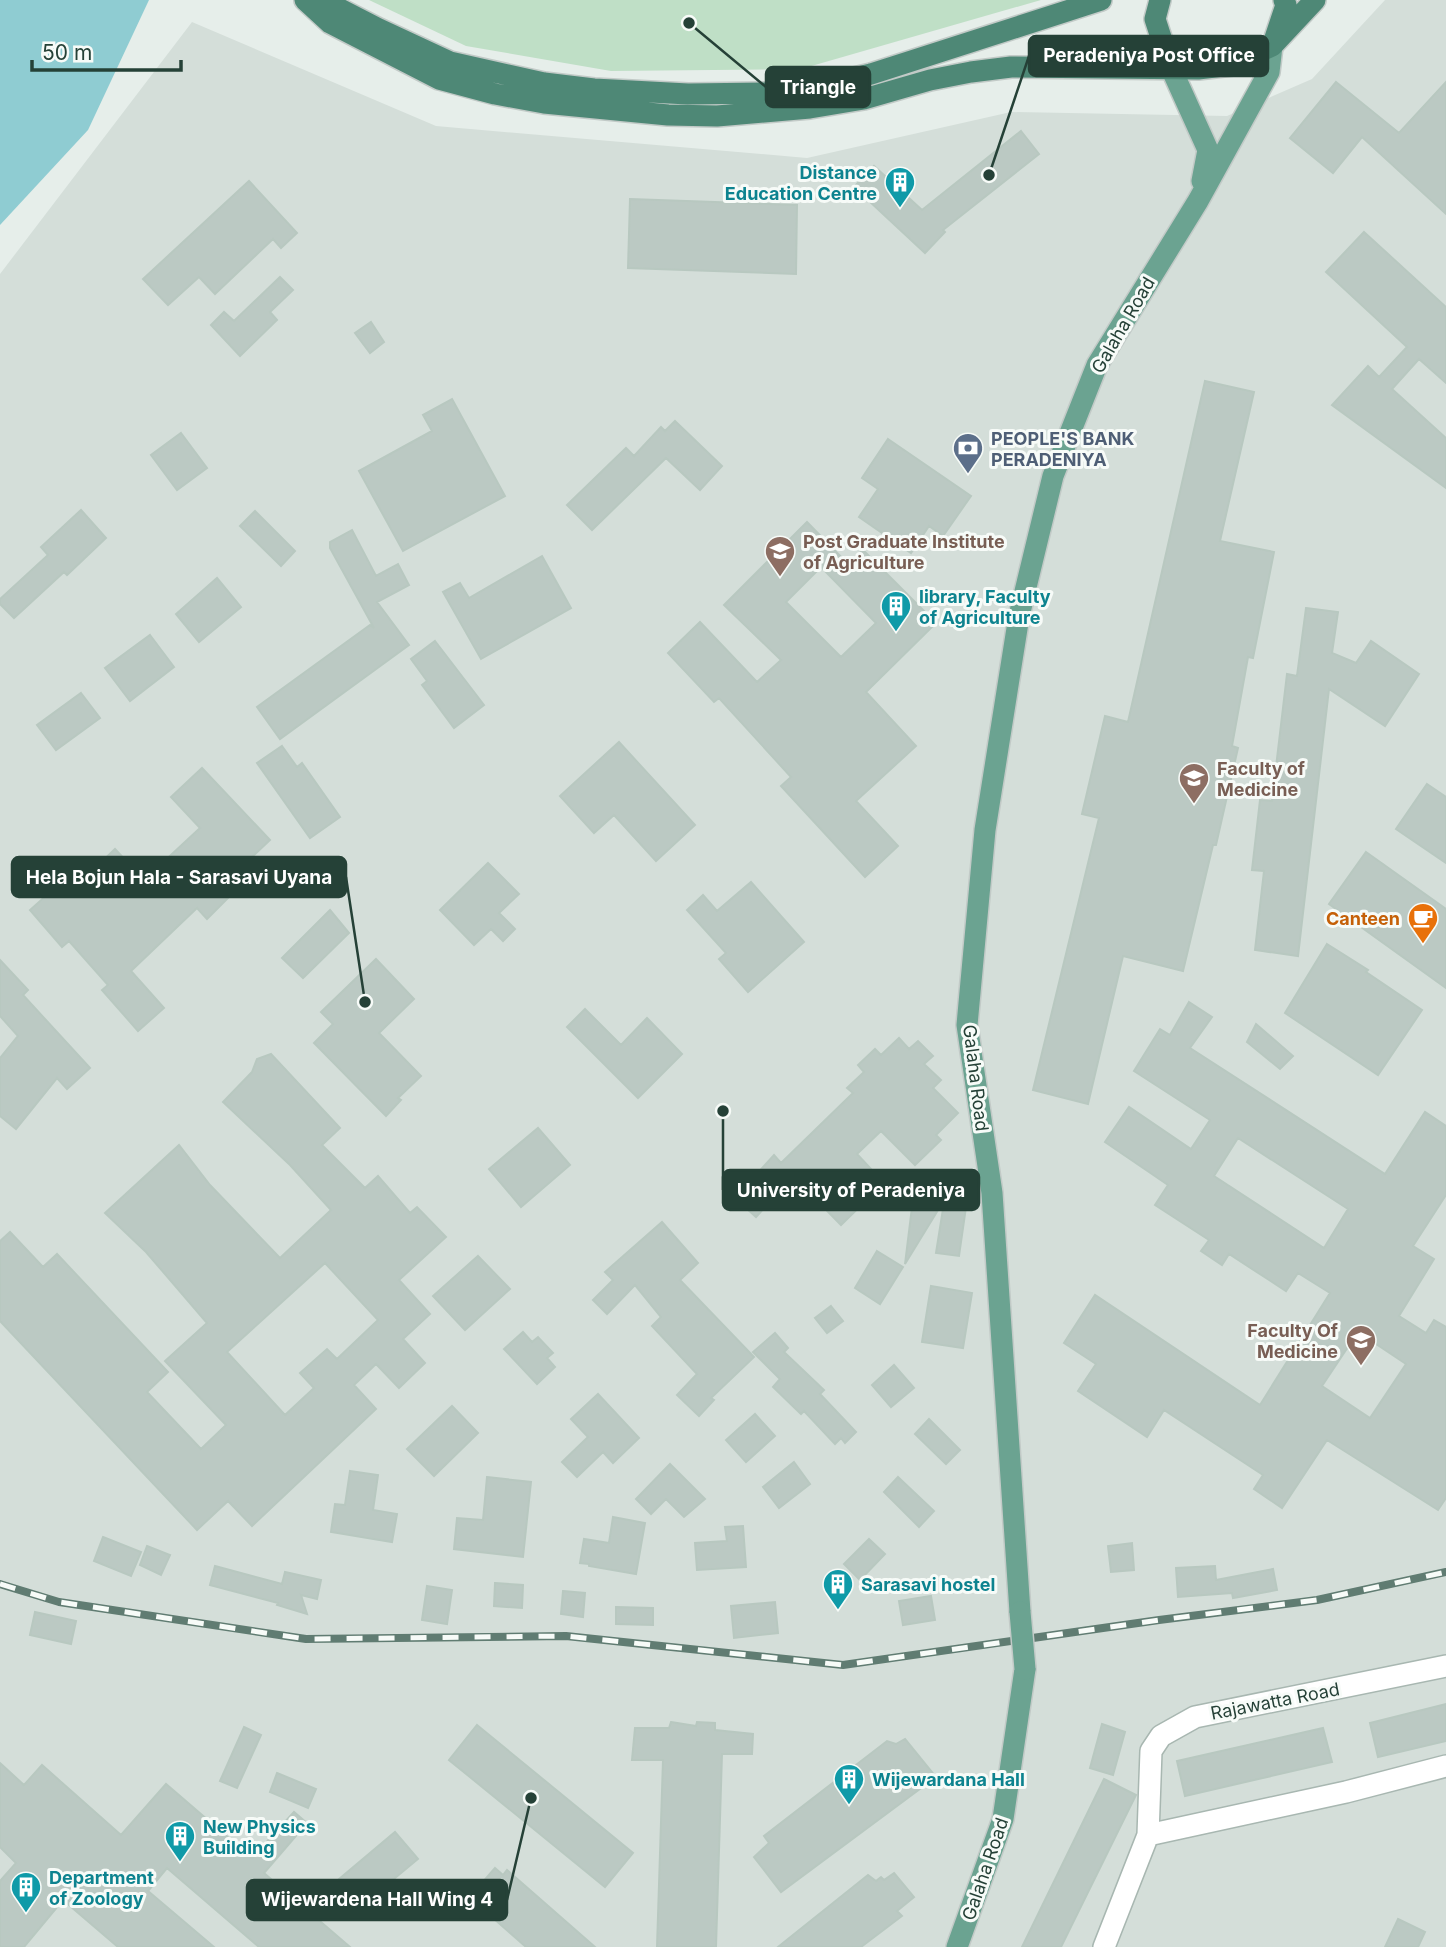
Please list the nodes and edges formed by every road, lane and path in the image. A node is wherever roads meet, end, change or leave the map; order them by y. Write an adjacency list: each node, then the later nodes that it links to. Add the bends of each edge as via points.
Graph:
1 (305, 0): 8 (highway, via 330,23 439,79 544,103 629,112 716,116 810,108 864,99 930,80 1012,67)
2 (327, 0): 3 (highway, via 450,62 544,83 688,94 767,93 821,86 872,74)
3 (1101, 0)
4 (1160, 0): 8 (highway, via 1155,19)
5 (1284, 0): 7 (highway)
6 (1315, 0): 7 (highway)
7 (1272, 46): 8 (highway, via 1232,65); 9 (main road, Galaha Road, via 1269,72)
8 (1171, 68): 9 (main road, Galaha Road, via 1208,150)
9 (1198, 201): 13 (main road, Galaha Road, bridge, via 1097,365 1053,476 1018,616 985,830 967,1025 992,1192 1026,1669 1003,1819)
10 (1446, 1666): 12 (street, Rajawatta Road, via 1195,1717 1161,1736 1152,1751)
11 (1446, 1766): 12 (street)
12 (1148, 1835): 14 (street, Rajawatta Road)
13 (957, 1947)
14 (1104, 1947)

